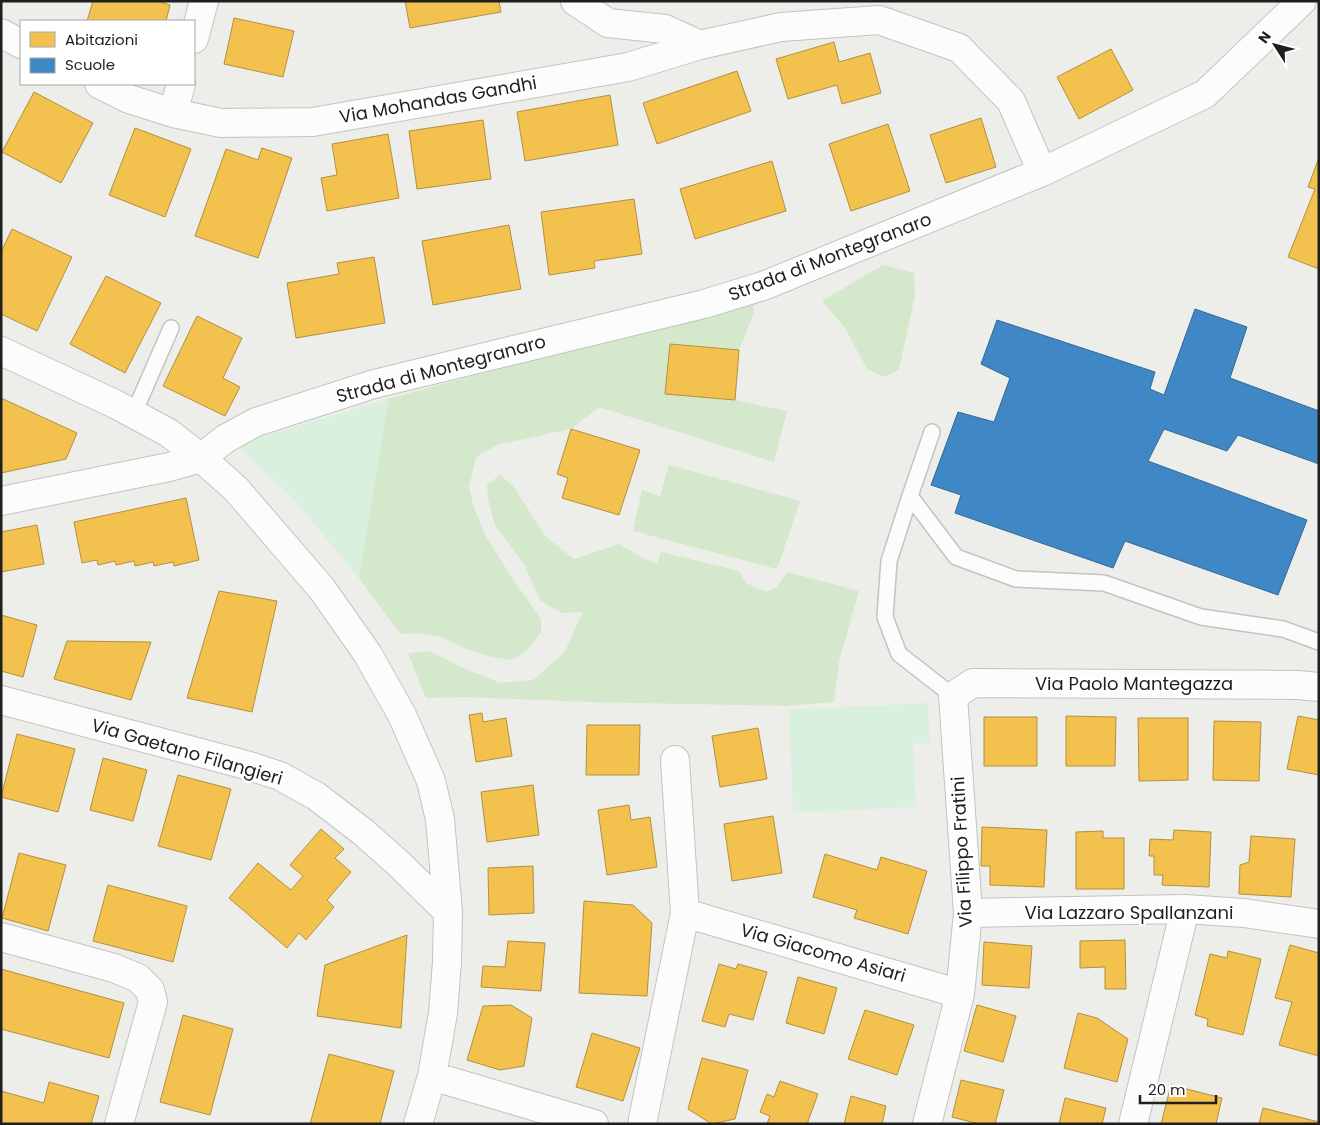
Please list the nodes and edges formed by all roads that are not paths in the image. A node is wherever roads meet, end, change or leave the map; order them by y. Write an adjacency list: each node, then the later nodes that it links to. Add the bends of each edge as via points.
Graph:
1 (204, 1): 5 (street)
2 (575, 1): 7 (street, via 608,23 665,29)
3 (1302, 1): 11 (street, Strada di Montegranaro, via 1205,94)
4 (1, 33): 6 (street)
5 (195, 35)
6 (20, 43)
7 (700, 45): 10 (street, Via Mohandas Gandhi, via 628,67 313,122 221,124); 11 (street, Via Mohandas Gandhi, via 781,28 879,20 959,48 1011,101)
8 (101, 85): 10 (street, Via Mohandas Gandhi)
9 (181, 85): 10 (street)
10 (173, 114)
11 (1042, 172): 16 (street, Strada di Montegranaro, via 763,286 704,304 374,384 256,422 225,439)
12 (171, 328): 14 (lane)
13 (1, 351): 14 (street)
14 (134, 414): 16 (street, via 169,433)
15 (932, 432): 17 (lane)
16 (201, 458): 18 (street); 25 (street, via 236,489 322,589 367,653 402,716 431,781 440,819)
17 (910, 496): 19 (lane, via 956,557 1016,579 1104,583 1201,617 1283,629); 21 (lane, via 889,561 884,617 899,654)
18 (1, 501)
19 (1319, 642)
20 (1319, 687): 21 (street, Via Paolo Mantegazza, via 1288,684 973,683)
21 (953, 696): 27 (street, Via Filippo Fratini)
22 (1, 700): 25 (street, Via Gaetano Filangieri, via 280,776 316,796 362,832)
23 (675, 760): 26 (street)
24 (1185, 909): 27 (street, Via Lazzaro Spallanzani); 28 (street, Via Lazzaro Spallanzani, via 1244,913); 37 (street)
25 (448, 912): 31 (street, via 443,1013)
26 (685, 913): 30 (street, Via Giacomo Asiari); 35 (street)
27 (968, 913): 30 (street, Via Filippo Fratini)
28 (1319, 924)
29 (1, 937): 32 (street, via 114,968 138,978 150,990 153,1002)
30 (960, 994): 36 (street, Via Filippo Fratini)
31 (432, 1076): 33 (street); 34 (street)
32 (119, 1124)
33 (418, 1124)
34 (594, 1124)
35 (642, 1124)
36 (927, 1124)
37 (1133, 1124)

